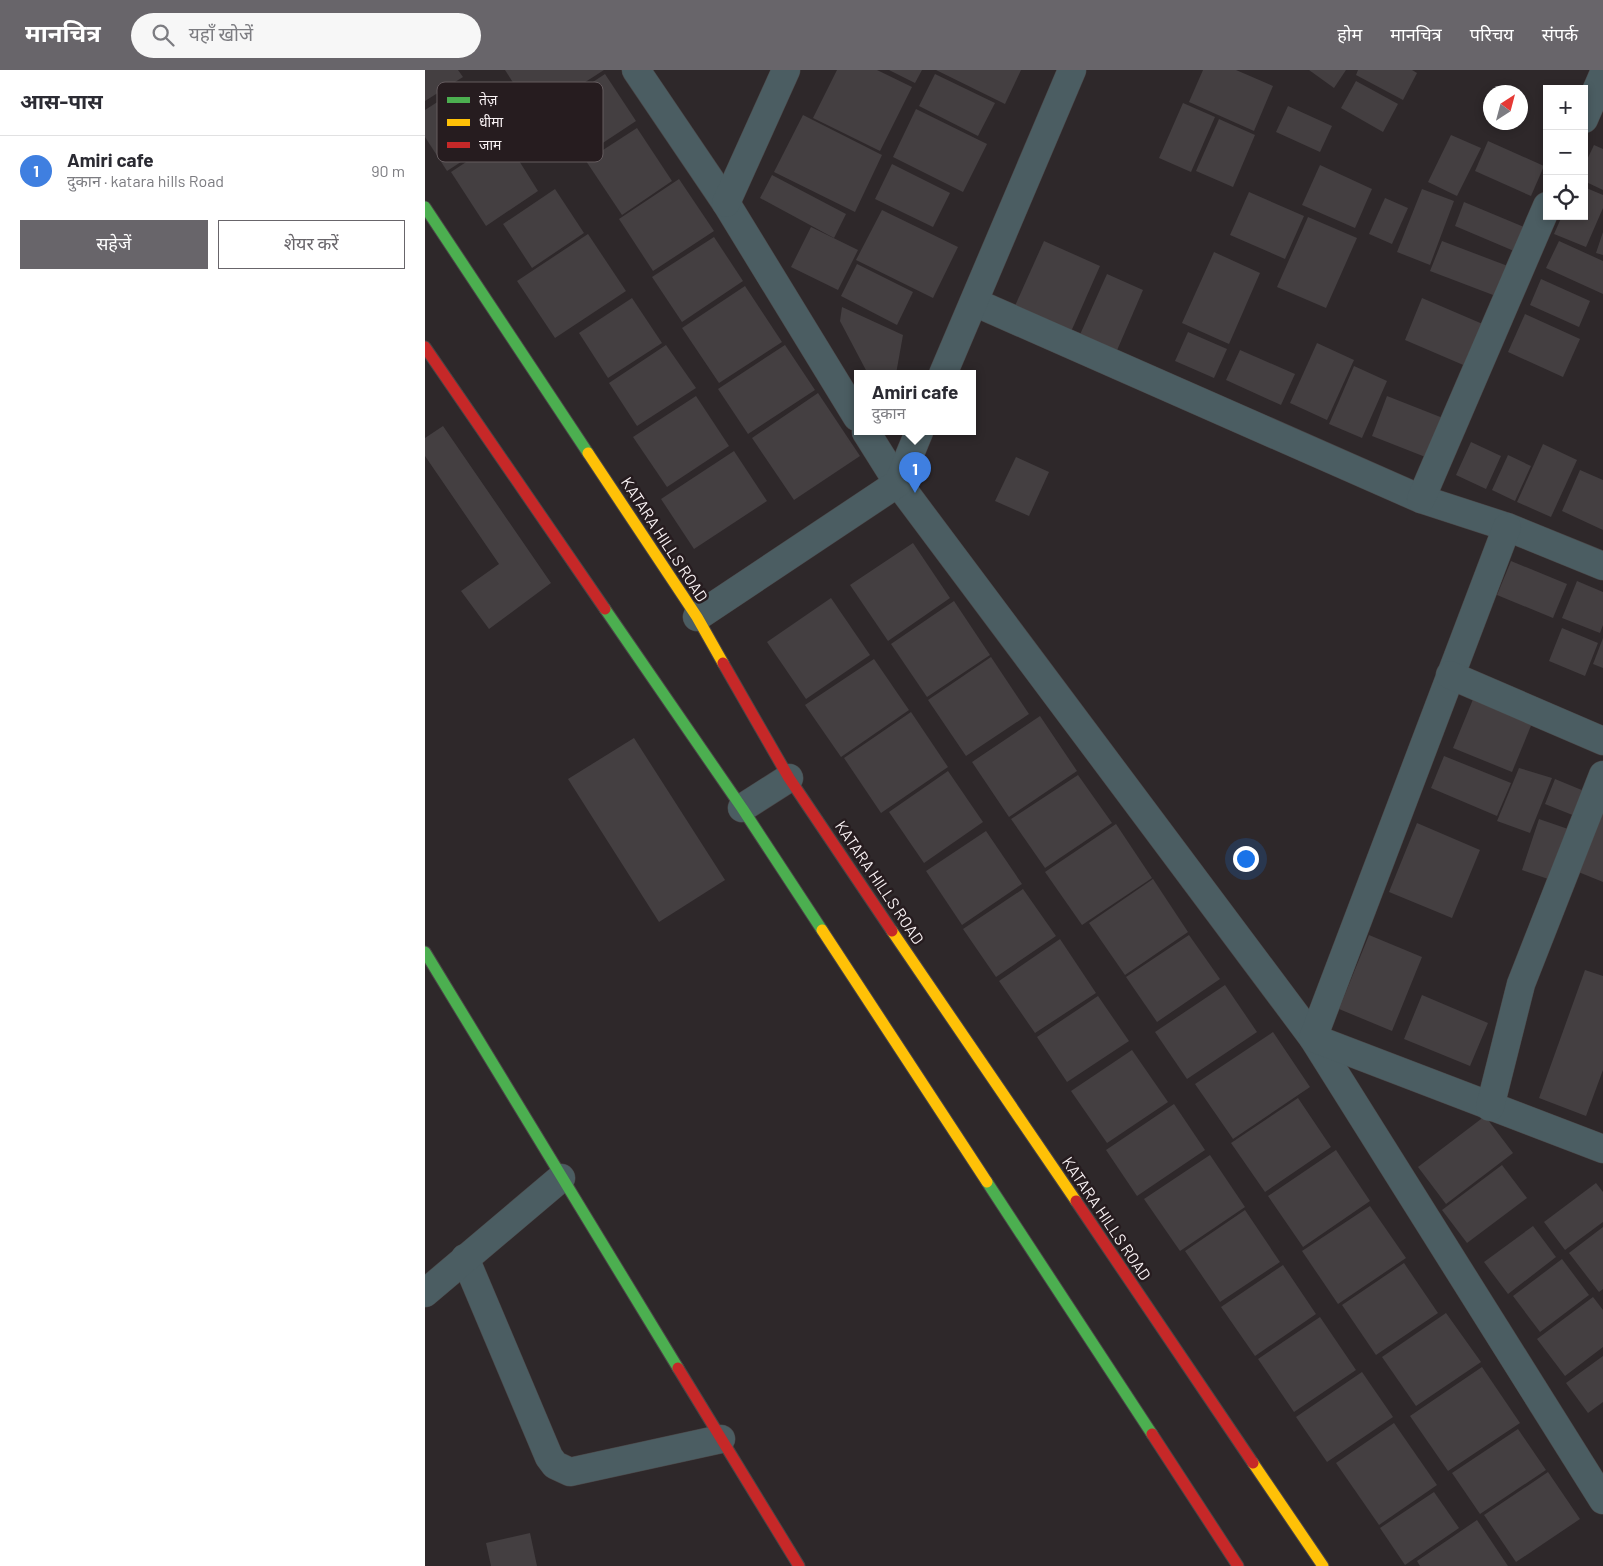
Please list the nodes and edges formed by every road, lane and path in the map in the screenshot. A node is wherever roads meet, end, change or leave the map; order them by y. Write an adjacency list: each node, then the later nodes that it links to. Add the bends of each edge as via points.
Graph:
1 (636, 70): 6 (street)
2 (786, 70): 6 (street)
3 (1073, 70): 9 (street)
4 (1603, 76): 5 (street)
5 (1588, 110)
6 (726, 203): 12 (street)
7 (425, 206): 19 (street, KATARA HILLS ROAD)
8 (1543, 215): 16 (street)
9 (973, 302): 11 (street); 16 (street)
10 (425, 347): 24 (street)
11 (945, 370)
12 (854, 412)
13 (868, 435): 15 (street)
14 (918, 435): 15 (street)
15 (897, 483): 19 (street); 26 (street)
16 (1421, 499): 17 (street)
17 (1507, 527): 18 (street); 20 (street)
18 (1603, 566)
19 (697, 618): 23 (street, KATARA HILLS ROAD)
20 (1450, 675): 21 (street); 26 (street)
21 (1603, 741)
22 (1603, 774): 27 (street, via 1521,984)
23 (789, 778): 24 (street); 36 (street, KATARA HILLS ROAD)
24 (742, 808): 35 (street)
25 (425, 952): 29 (street)
26 (1313, 1038): 27 (street); 33 (street)
27 (1490, 1107): 28 (street)
28 (1603, 1149)
29 (561, 1178): 30 (street); 32 (street)
30 (465, 1258): 31 (street); 32 (street, via 555,1465 570,1472)
31 (425, 1293)
32 (721, 1439): 34 (street)
33 (1603, 1500)
34 (799, 1566)
35 (1238, 1566)
36 (1323, 1566)

